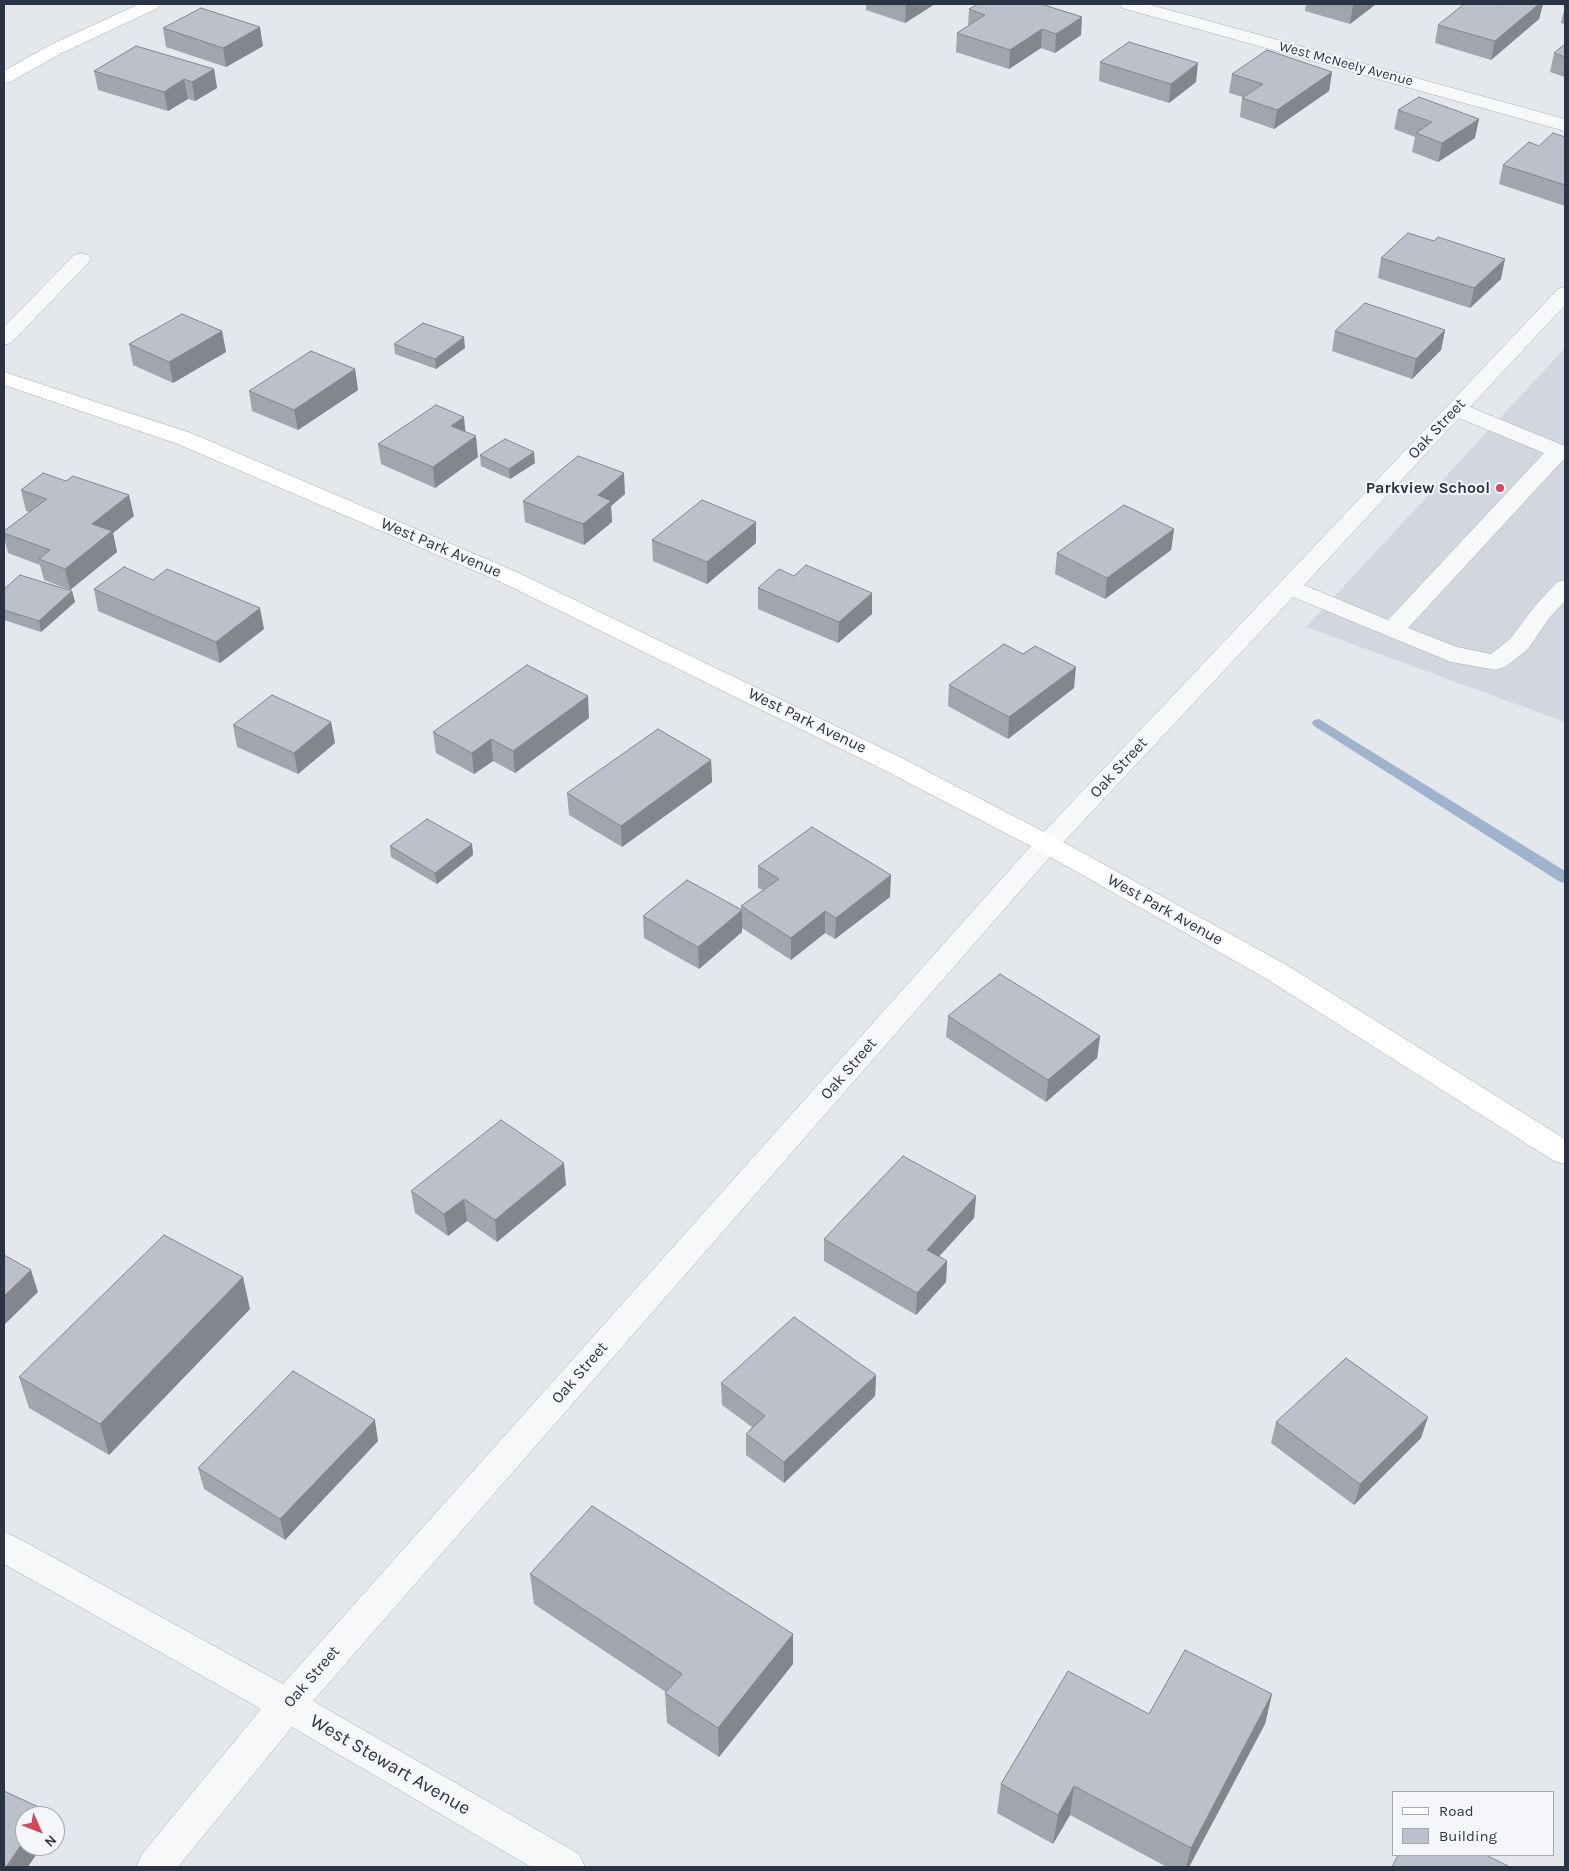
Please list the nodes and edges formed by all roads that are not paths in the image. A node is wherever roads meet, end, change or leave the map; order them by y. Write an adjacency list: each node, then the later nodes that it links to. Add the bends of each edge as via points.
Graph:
1 (152, 4): 3 (main road, via 56,49)
2 (1128, 4): 4 (street, West McNeely Avenue)
3 (4, 78)
4 (1565, 125)
5 (80, 258): 7 (street)
6 (1565, 293): 9 (street, Oak Street)
7 (4, 339)
8 (4, 378): 14 (main road, West Park Avenue, via 183,438 509,577 890,762)
9 (1456, 408): 10 (street); 11 (street, Oak Street)
10 (1562, 452): 13 (street)
11 (1289, 587): 13 (street); 14 (street, Oak Street)
12 (1565, 587): 13 (street, via 1519,644 1496,662 1451,654)
13 (1392, 630)
14 (1047, 844): 15 (main road, West Park Avenue, via 1275,971); 17 (street, Oak Street)
15 (1565, 1154)
16 (4, 1547): 17 (street, West Stewart Avenue)
17 (287, 1705): 18 (street, Oak Street); 19 (street, West Stewart Avenue)
18 (155, 1867)
19 (566, 1867)

